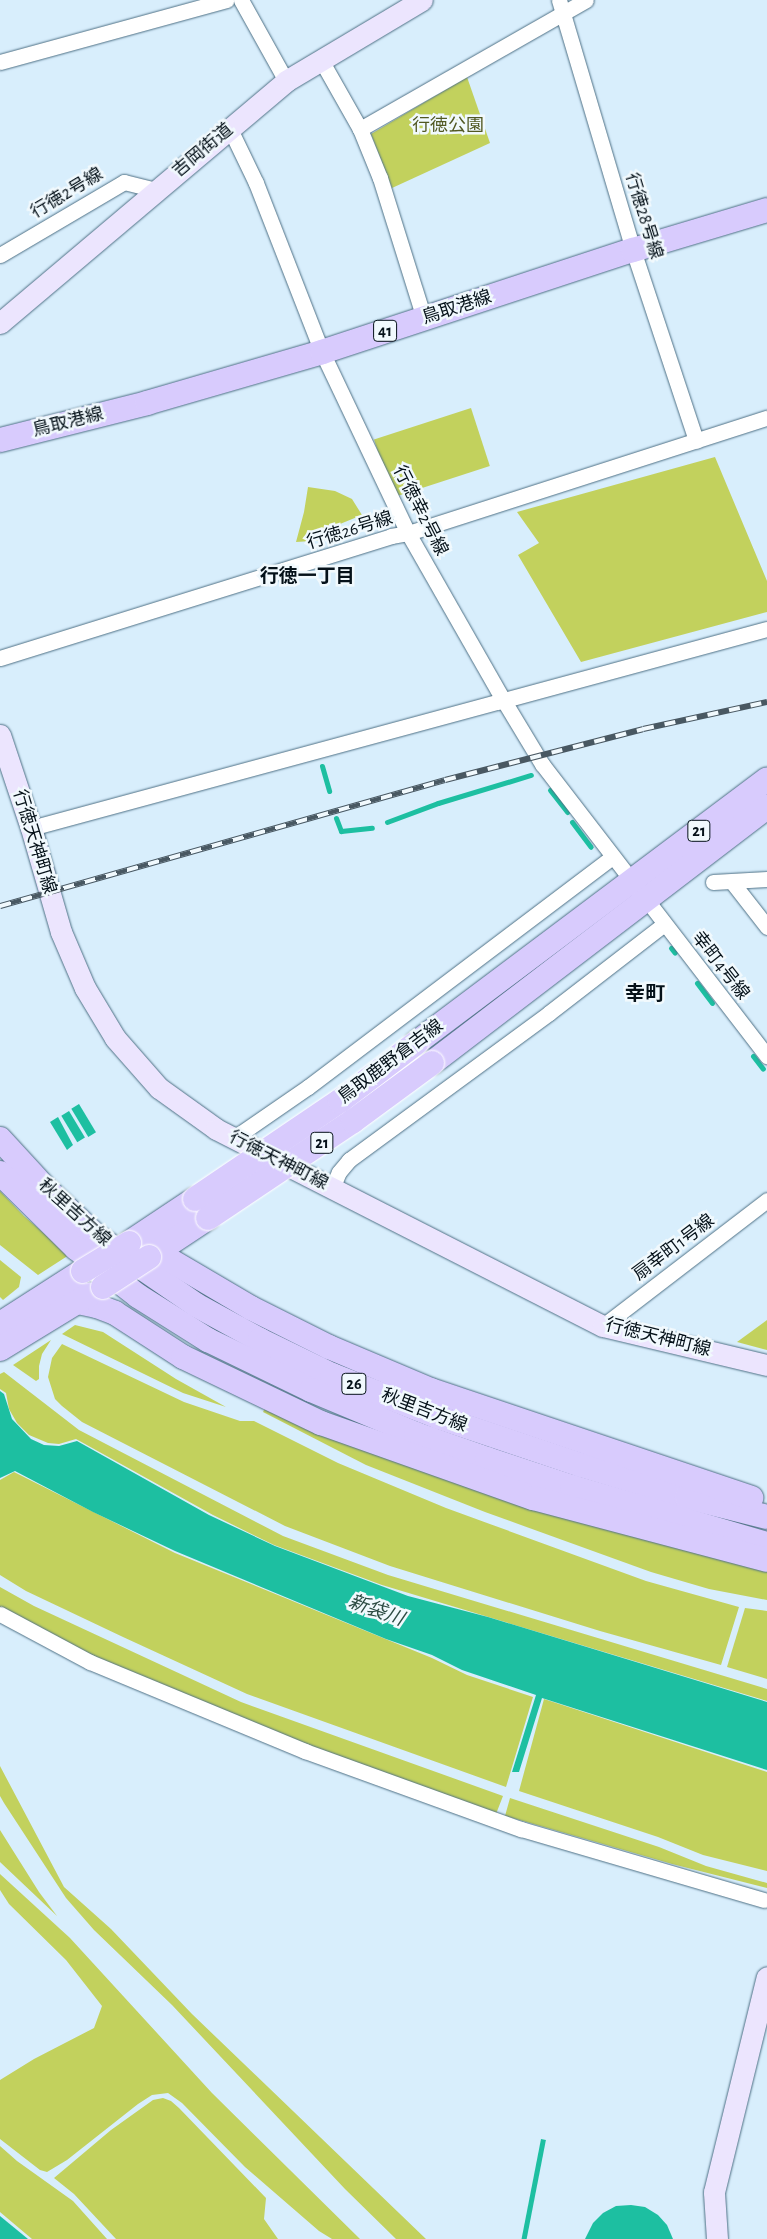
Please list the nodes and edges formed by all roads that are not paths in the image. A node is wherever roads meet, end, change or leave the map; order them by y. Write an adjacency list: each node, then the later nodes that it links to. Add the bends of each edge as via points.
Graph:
1 (227, 0): 7 (street)
2 (241, 0): 8 (street)
3 (422, 0): 6 (street, 吉岡街道)
4 (586, 0): 5 (street)
5 (561, 7): 10 (street); 13 (street, 行徳28号線)
6 (321, 60): 8 (street, 吉岡街道); 10 (street)
7 (0, 62)
8 (286, 81): 9 (street, 吉岡街道)
9 (230, 129): 11 (street, 吉岡街道); 17 (street, 行徳幸2号線, via 256,183)
10 (360, 129): 16 (street, via 380,178)
11 (157, 190): 14 (street, 行徳2号線, via 124,182); 15 (street, 吉岡街道)
12 (767, 210): 13 (main road, 鳥取港線 / 41)
13 (633, 250): 16 (main road, 鳥取港線 / 41); 20 (street, 行徳28号線)
14 (0, 255)
15 (2, 316)
16 (424, 318): 17 (main road, 鳥取港線 / 41)
17 (322, 352): 19 (main road, 鳥取港線 / 41, via 147,403); 21 (street, 行徳幸2号線)
18 (767, 418): 20 (street, 行徳26号線)
19 (0, 440)
20 (696, 441): 21 (street, 行徳26号線)
21 (408, 533): 23 (street, 行徳26号線); 24 (street, 行徳幸2号線)
22 (767, 629): 24 (street)
23 (0, 658)
24 (504, 701): 28 (street); 29 (street, 行徳幸2号線, via 542,764)
25 (0, 735): 28 (street, 行徳天神町線)
26 (767, 779): 33 (main road, 鳥取鹿野倉吉線 / 21)
27 (767, 807): 33 (main road, 鳥取鹿野倉吉線 / 21)
28 (31, 828): 37 (street, 行徳天神町線, via 60,932 85,988 115,1038 159,1088)
29 (612, 857): 33 (street, 行徳幸2号線); 37 (street, via 308,1087)
30 (767, 879): 32 (street)
31 (712, 882): 32 (street)
32 (732, 882): 35 (street)
33 (638, 891): 34 (street, 幸町4号線); 42 (main road, 鳥取鹿野倉吉線 / 21, bridge, via 416,1043); 42 (main road, 鳥取鹿野倉吉線 / 21, bridge, via 432,1063 353,1121)
34 (664, 924): 36 (street, 幸町4号線); 40 (street, via 349,1160 339,1172)
35 (767, 927)
36 (767, 1056)
37 (234, 1138): 40 (street, 行徳天神町線)
38 (0, 1139): 50 (main road, 秋里吉方線 / 26, via 96,1236 196,1305 260,1340 332,1374 447,1420 581,1465)
39 (0, 1173): 51 (main road, 秋里吉方線 / 26, via 76,1248 138,1296 208,1340 311,1390 416,1434 488,1459)
40 (332, 1189): 46 (street, 行徳天神町線)
41 (767, 1200): 46 (street, 扇幸町1号線)
42 (202, 1209): 43 (main road, 鳥取鹿野倉吉線 / 21)
43 (144, 1251): 44 (main road, 鳥取鹿野倉吉線 / 21, bridge, via 103,1287); 45 (main road, 鳥取鹿野倉吉線 / 21, bridge, via 88,1268); 49 (main road, via 329,1347 431,1390)
44 (69, 1307): 47 (main road, 鳥取鹿野倉吉線 / 21); 52 (main road, via 97,1306 115,1313 183,1357 320,1423 533,1498)
45 (0, 1324)
46 (603, 1326): 48 (street, 行徳天神町線)
47 (0, 1349)
48 (767, 1365)
49 (767, 1504)
50 (767, 1517)
51 (767, 1544)
52 (767, 1560)
53 (0, 1614): 54 (street, via 90,1662 305,1751 520,1829)
54 (764, 1900)
55 (767, 1977): 56 (street, via 714,2192)
56 (717, 2239)

